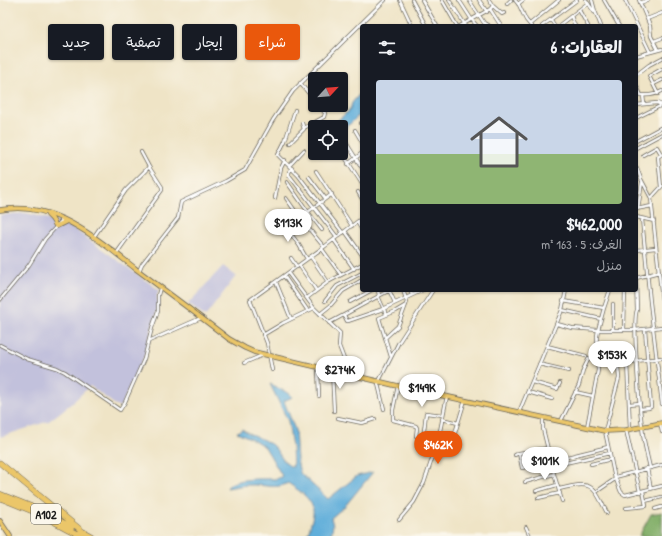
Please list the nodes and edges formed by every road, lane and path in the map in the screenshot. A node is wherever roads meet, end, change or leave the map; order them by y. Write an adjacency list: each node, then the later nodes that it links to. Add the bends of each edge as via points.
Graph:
1 (385, 0): 38 (street)
2 (400, 0): 39 (street)
3 (412, 0): 40 (street)
4 (422, 0): 41 (street)
5 (442, 0): 42 (street)
6 (449, 0): 43 (street)
7 (459, 0): 35 (street)
8 (469, 0): 31 (street)
9 (479, 0): 28 (street)
10 (489, 0): 25 (street)
11 (511, 0): 23 (street)
12 (515, 0): 24 (street)
13 (523, 0): 24 (street)
14 (559, 0): 49 (street)
15 (577, 0): 36 (street)
16 (586, 0): 22 (street)
17 (592, 0): 33 (street)
18 (604, 0): 56 (street)
19 (625, 0): 57 (street)
20 (648, 0): 21 (street)
21 (640, 2): 34 (street)
22 (588, 3): 27 (street); 33 (street)
23 (507, 4)
24 (518, 4): 48 (street)
25 (493, 6): 26 (street); 29 (street)
26 (490, 9): 28 (street); 47 (street)
27 (579, 10): 32 (street); 54 (street)
28 (487, 12): 31 (street)
29 (504, 13)
30 (662, 13): 34 (street)
31 (479, 16): 35 (street); 46 (street)
32 (571, 16): 52 (street); 53 (street)
33 (597, 16): 55 (street)
34 (647, 19): 60 (street)
35 (472, 20): 44 (street); 45 (street)
36 (551, 20): 50 (street); 51 (street)
37 (360, 24): 69 (street)
38 (360, 24)
39 (411, 24)
40 (425, 24)
41 (435, 24)
42 (458, 24)
43 (465, 24)
44 (467, 24)
45 (475, 24)
46 (486, 24)
47 (500, 24)
48 (530, 24)
49 (532, 24)
50 (545, 24)
51 (554, 24)
52 (564, 24)
53 (574, 24)
54 (587, 24)
55 (600, 24)
56 (618, 24)
57 (637, 24)
58 (638, 27): 63 (street)
59 (662, 38): 60 (street)
60 (654, 41): 62 (street)
61 (662, 49): 62 (street)
62 (658, 50): 63 (street)
63 (650, 52): 64 (street)
64 (638, 55)
65 (662, 58): 67 (street)
66 (662, 69): 70 (street, via 650,74)
67 (638, 73)
68 (662, 80): 70 (street)
69 (300, 83): 73 (street); 157 (street, via 273,120 245,170 181,202 178,218)
70 (654, 84): 74 (street)
71 (638, 89): 75 (street)
72 (662, 92): 74 (street)
73 (308, 93)
74 (658, 94): 75 (street)
75 (643, 95): 76 (street)
76 (644, 104): 77 (street); 78 (street)
77 (638, 105)
78 (662, 105): 81 (street)
79 (295, 110): 98 (street, via 278,154)
80 (323, 112): 84 (street, via 324,117)
81 (638, 117)
82 (302, 123): 84 (street)
83 (662, 127): 88 (street)
84 (304, 128): 89 (street)
85 (355, 130): 87 (street)
86 (662, 134): 91 (street)
87 (360, 139)
88 (638, 141)
89 (290, 144)
90 (348, 146): 97 (street)
91 (638, 147)
92 (304, 150): 102 (street)
93 (141, 152): 103 (street)
94 (360, 154): 97 (street)
95 (662, 154): 96 (street, via 657,147); 111 (street, via 658,156)
96 (643, 155)
97 (355, 158): 100 (street); 101 (street)
98 (284, 160): 102 (street); 117 (street)
99 (346, 160): 100 (street)
100 (348, 164): 109 (street)
101 (360, 165)
102 (291, 166): 121 (street); 123 (street, via 289,175)
103 (149, 167): 143 (street, via 126,190); 150 (street, via 162,190)
104 (316, 171): 114 (street)
105 (638, 171): 108 (street)
106 (309, 177): 119 (street)
107 (638, 179): 108 (street)
108 (641, 180): 112 (street); 120 (street)
109 (360, 181)
110 (287, 182): 126 (street)
111 (662, 186): 120 (street)
112 (640, 189): 115 (street)
113 (358, 192): 116 (street)
114 (332, 194): 119 (street); 138 (street)
115 (638, 195)
116 (360, 196)
117 (275, 198)
118 (286, 198): 130 (street)
119 (326, 198): 121 (street)
120 (651, 198): 122 (street)
121 (320, 203): 123 (street); 141 (street)
122 (652, 206): 124 (street); 135 (street)
123 (314, 207): 126 (street); 142 (street)
124 (638, 209)
125 (0, 210): 127 (main road, via 22,209)
126 (308, 212): 130 (street); 140 (street)
127 (46, 213): 128 (main road); 137 (main road)
128 (58, 217): 132 (main road); 137 (street)
129 (638, 217): 131 (street)
130 (300, 218): 145 (street)
131 (642, 218): 135 (street); 147 (street)
132 (65, 220): 137 (main road); 143 (main road)
133 (360, 220): 136 (street)
134 (275, 221): 153 (street, via 286,227)
135 (654, 221): 146 (street)
136 (357, 222): 138 (street); 139 (street)
137 (56, 226): 185 (street, via 29,265)
138 (352, 226): 141 (street)
139 (360, 227)
140 (322, 230)
141 (344, 232): 142 (street); 149 (street)
142 (337, 237): 144 (street)
143 (93, 238): 150 (main road)
144 (334, 240): 145 (street); 156 (street)
145 (323, 248): 151 (street); 160 (street)
146 (656, 248): 147 (street); 158 (street)
147 (645, 249): 148 (street); 162 (street)
148 (638, 250)
149 (360, 252)
150 (116, 254): 157 (main road)
151 (311, 257): 153 (street); 167 (street)
152 (291, 258): 155 (street)
153 (307, 260): 155 (street)
154 (360, 265): 156 (street)
155 (298, 266): 159 (street); 169 (street)
156 (354, 268): 160 (street)
157 (139, 271): 168 (main road)
158 (659, 272): 162 (street); 187 (street)
159 (288, 273): 163 (street); 183 (street)
160 (341, 274): 167 (street)
161 (360, 274): 188 (street, via 337,286)
162 (648, 275): 164 (street); 207 (street)
163 (284, 276): 166 (street); 197 (street)
164 (638, 278)
165 (360, 281): 198 (street, via 343,291)
166 (276, 282): 202 (street); 213 (street, via 250,300)
167 (328, 282): 169 (street)
168 (160, 288): 201 (main road); 215 (street, via 158,311)
169 (316, 290): 183 (street)
170 (368, 292): 189 (street)
171 (378, 292): 182 (street)
172 (386, 292): 182 (street)
173 (390, 292): 190 (street)
174 (403, 292): 184 (street)
175 (418, 292): 181 (street)
176 (432, 292): 223 (street)
177 (565, 292): 186 (street)
178 (609, 292): 195 (street)
179 (625, 292): 208 (street)
180 (636, 292): 212 (street)
181 (412, 294): 184 (street)
182 (379, 296): 194 (street); 200 (street)
183 (307, 298): 193 (street)
184 (406, 298): 190 (street); 192 (street)
185 (0, 300)
186 (563, 301): 195 (street); 196 (street)
187 (662, 301)
188 (325, 302)
189 (350, 302)
190 (395, 303): 194 (street)
191 (613, 304): 211 (street)
192 (406, 305): 199 (street); 214 (street, via 398,326)
193 (314, 308): 197 (street); 198 (street)
194 (384, 308): 199 (street); 200 (street, via 348,321)
195 (604, 308): 203 (street)
196 (562, 310): 203 (street); 205 (street)
197 (308, 311): 202 (street)
198 (320, 314): 204 (street)
199 (386, 314): 214 (street, via 379,318)
200 (344, 315): 204 (street)
201 (201, 318): 215 (street); 218 (main road, via 236,344)
202 (291, 319): 213 (street)
203 (601, 319): 210 (street)
204 (330, 323): 236 (street, via 340,333 339,346)
205 (557, 324): 210 (street); 217 (street)
206 (662, 327): 207 (street)
207 (653, 328): 209 (street); 225 (street)
208 (624, 329): 211 (street); 212 (street)
209 (645, 329): 212 (street); 227 (street)
210 (598, 330): 211 (street); 226 (street)
211 (612, 330)
212 (635, 330): 229 (street)
213 (264, 335): 220 (street)
214 (385, 338): 223 (street)
215 (149, 341): 216 (street, via 144,359 120,410 65,372 27,359)
216 (0, 345)
217 (547, 346): 221 (street); 231 (street)
218 (263, 355): 220 (main road); 230 (street)
219 (617, 355): 267 (street, via 619,378)
220 (270, 356): 232 (main road); 233 (street)
221 (586, 356)
222 (625, 356): 228 (street)
223 (391, 357): 237 (street)
224 (662, 358): 225 (street)
225 (657, 359): 227 (street); 250 (street)
226 (597, 360): 242 (street, via 589,358); 245 (street, via 598,370)
227 (647, 360): 229 (street); 252 (street, via 651,407)
228 (627, 362): 229 (street); 249 (street)
229 (637, 362): 248 (street)
230 (244, 363)
231 (539, 364): 235 (street); 238 (street)
232 (318, 368): 234 (main road); 243 (street)
233 (272, 370)
234 (332, 371): 236 (main road); 253 (street)
235 (569, 371)
236 (348, 374): 237 (main road)
237 (379, 381): 240 (main road); 251 (street)
238 (532, 382): 239 (street, via 557,389); 241 (street)
239 (560, 383)
240 (398, 386): 244 (main road); 269 (street, via 393,420 416,426)
241 (528, 392): 246 (street); 254 (street)
242 (575, 392): 245 (street); 260 (street)
243 (320, 396)
244 (447, 396): 247 (main road); 255 (street)
245 (593, 396): 264 (street)
246 (552, 399)
247 (466, 400): 254 (main road); 261 (street)
248 (640, 403): 249 (street); 252 (street)
249 (629, 404): 265 (street)
250 (662, 404)
251 (384, 409)
252 (640, 409): 263 (street)
253 (334, 411)
254 (519, 412): 256 (main road)
255 (443, 415): 259 (street); 266 (street, via 426,413)
256 (543, 417): 260 (main road); 272 (street)
257 (338, 418): 258 (street, via 362,423)
258 (375, 419)
259 (442, 420): 261 (street); 305 (street, via 437,447 424,483 414,502)
260 (561, 421): 264 (main road)
261 (458, 423): 270 (street)
262 (661, 423): 263 (main road); 268 (street)
263 (642, 427): 265 (main road); 282 (street)
264 (587, 428): 267 (main road)
265 (628, 430): 267 (main road); 283 (street)
266 (424, 431)
267 (605, 431): 271 (street)
268 (662, 432)
269 (416, 436)
270 (452, 443)
271 (608, 447): 274 (street); 277 (street)
272 (548, 448): 273 (street); 277 (street)
273 (519, 453): 275 (street); 277 (street, via 522,468)
274 (610, 453): 276 (street); 279 (street)
275 (515, 455)
276 (611, 459): 280 (street); 285 (street)
277 (551, 460): 284 (street)
278 (0, 463): 308 (highway)
279 (565, 463)
280 (591, 464)
281 (662, 465): 282 (street)
282 (648, 468): 283 (street); 290 (street)
283 (635, 471): 285 (street); 293 (street)
284 (554, 474): 286 (street); 287 (street)
285 (615, 477): 292 (street, via 612,482); 293 (street, via 623,494)
286 (526, 482)
287 (557, 485): 289 (street); 291 (street)
288 (662, 486): 290 (street)
289 (559, 489): 292 (street, via 585,485); 294 (street)
290 (651, 489): 293 (street)
291 (536, 491)
292 (596, 492): 304 (street)
293 (642, 492): 300 (street)
294 (560, 493): 298 (street); 299 (street)
295 (0, 494): 308 (highway, A102, via 30,506)
296 (662, 497): 300 (street)
297 (0, 498): 308 (highway, A102)
298 (538, 498)
299 (562, 501)
300 (645, 501): 302 (street, via 646,506)
301 (662, 507): 303 (street)
302 (626, 508)
303 (655, 509)
304 (607, 514)
305 (399, 520)
306 (0, 521): 309 (main road)
307 (526, 527): 311 (street)
308 (81, 533): 310 (highway, A102)
309 (10, 536)
310 (91, 536)
311 (530, 536)

